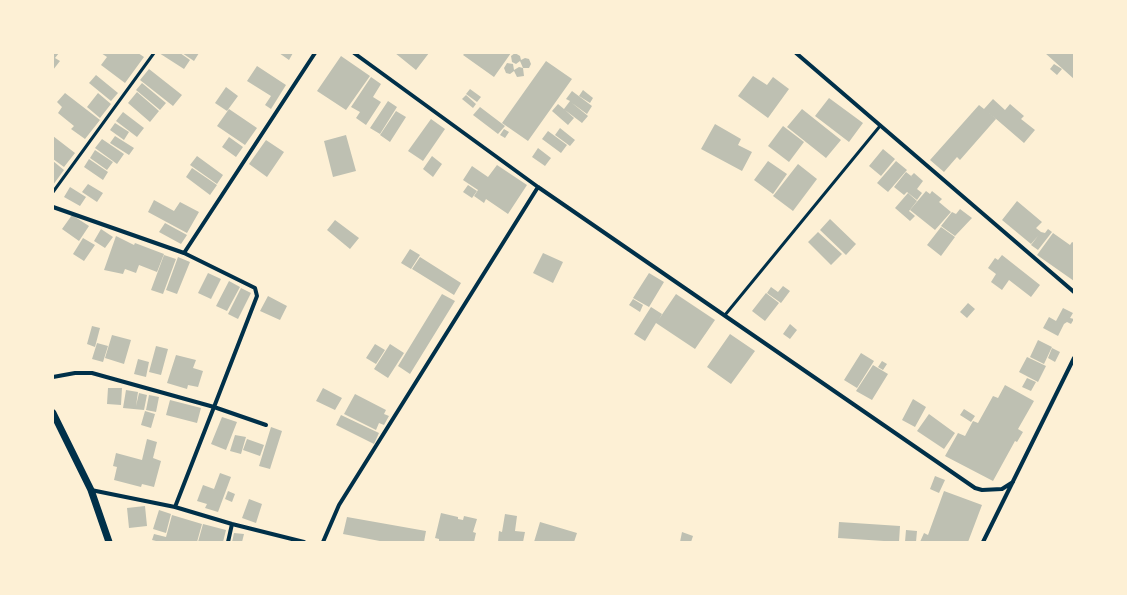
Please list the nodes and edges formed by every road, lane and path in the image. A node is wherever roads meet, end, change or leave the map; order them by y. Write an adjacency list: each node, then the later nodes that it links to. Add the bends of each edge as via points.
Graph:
1 (154, 53): 7 (lane)
2 (315, 53): 9 (street)
3 (354, 53): 6 (street)
4 (796, 53): 5 (street)
5 (880, 126): 10 (street); 11 (lane)
6 (538, 186): 11 (street); 24 (street, via 339,504)
7 (53, 192)
8 (53, 208): 9 (street)
9 (184, 253): 14 (street, via 255,288 257,292)
10 (1074, 292)
11 (725, 315): 17 (street, via 975,488 1002,489)
12 (1074, 358): 17 (street)
13 (53, 377): 14 (street, via 75,372 92,373)
14 (214, 407): 16 (street); 19 (street)
15 (53, 413): 18 (street)
16 (266, 425)
17 (1013, 482): 25 (street)
18 (91, 490): 19 (street); 21 (street)
19 (175, 507): 20 (street)
20 (232, 524): 22 (street); 23 (street)
21 (109, 542)
22 (228, 542)
23 (304, 542)
24 (323, 542)
25 (983, 542)

